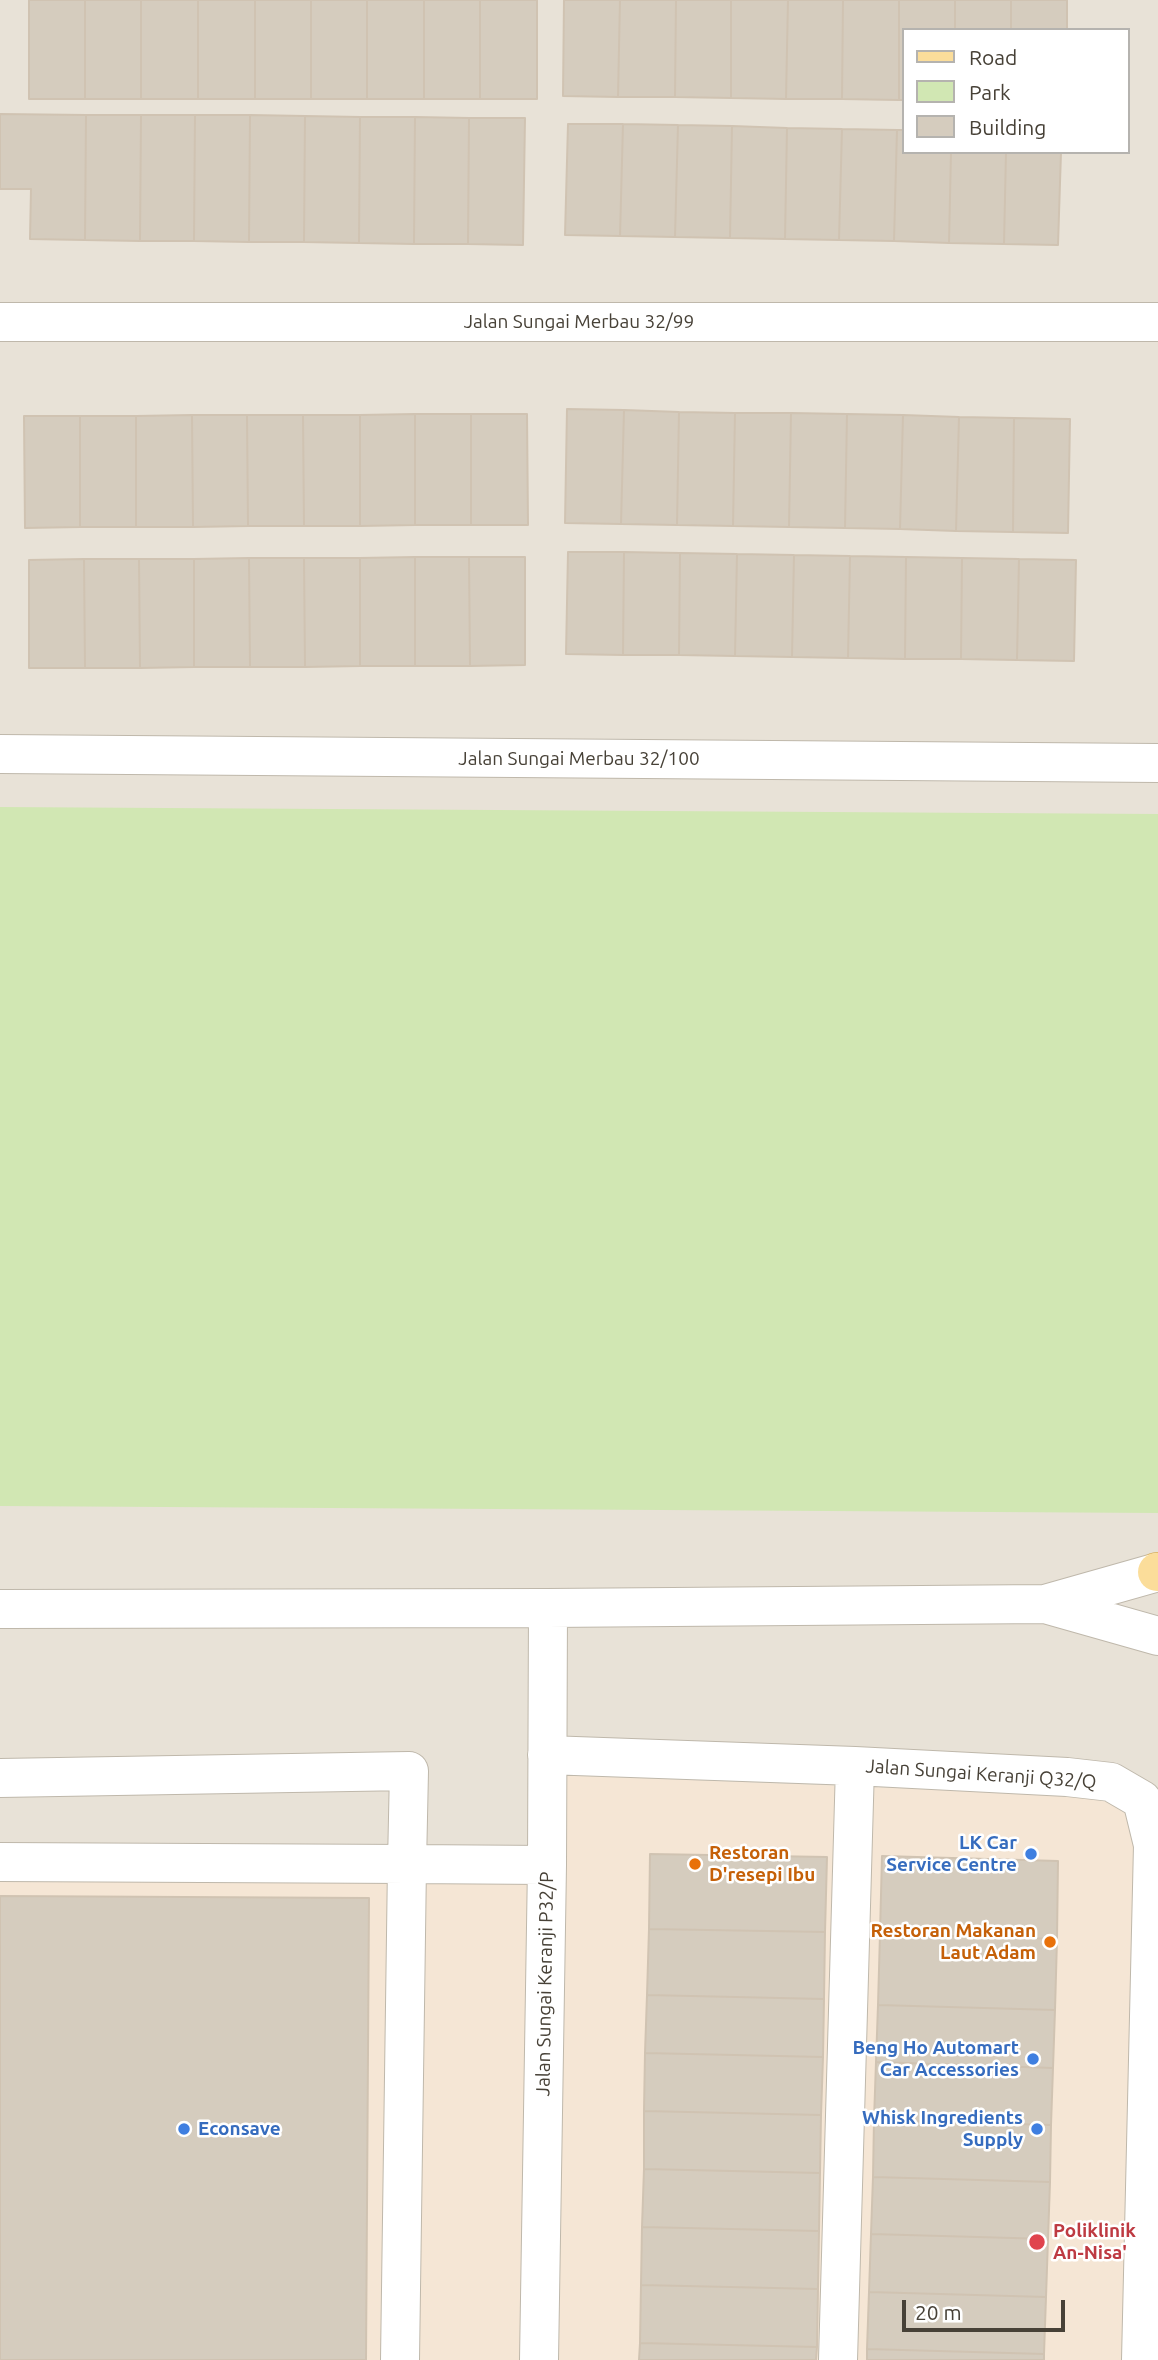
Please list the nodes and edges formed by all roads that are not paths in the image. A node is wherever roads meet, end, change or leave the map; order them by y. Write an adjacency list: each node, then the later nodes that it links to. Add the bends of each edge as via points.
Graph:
1 (0, 322): 2 (street, Jalan Sungai Merbau 32/99)
2 (1158, 322)
3 (0, 754): 4 (street, Jalan Sungai Merbau 32/100)
4 (1158, 763)
5 (1158, 1572): 6 (street)
6 (1045, 1604): 7 (street); 9 (street)
7 (548, 1608): 8 (street); 10 (street, Jalan Sungai Keranji P32/P)
8 (0, 1609)
9 (1158, 1636)
10 (547, 1755): 11 (street, Jalan Sungai Keranji Q32/Q); 15 (street, Jalan Sungai Keranji P32/P)
11 (855, 1766): 18 (street); 19 (street, Jalan Sungai Keranji Q32/Q, via 1078,1778 1111,1782 1142,1800 1153,1845)
12 (0, 1778): 14 (street, via 409,1771)
13 (0, 1862): 14 (street)
14 (407, 1864): 15 (street); 16 (street)
15 (547, 1865): 17 (street, Jalan Sungai Keranji P32/P)
16 (400, 2360)
17 (539, 2360)
18 (838, 2360)
19 (1141, 2360)

